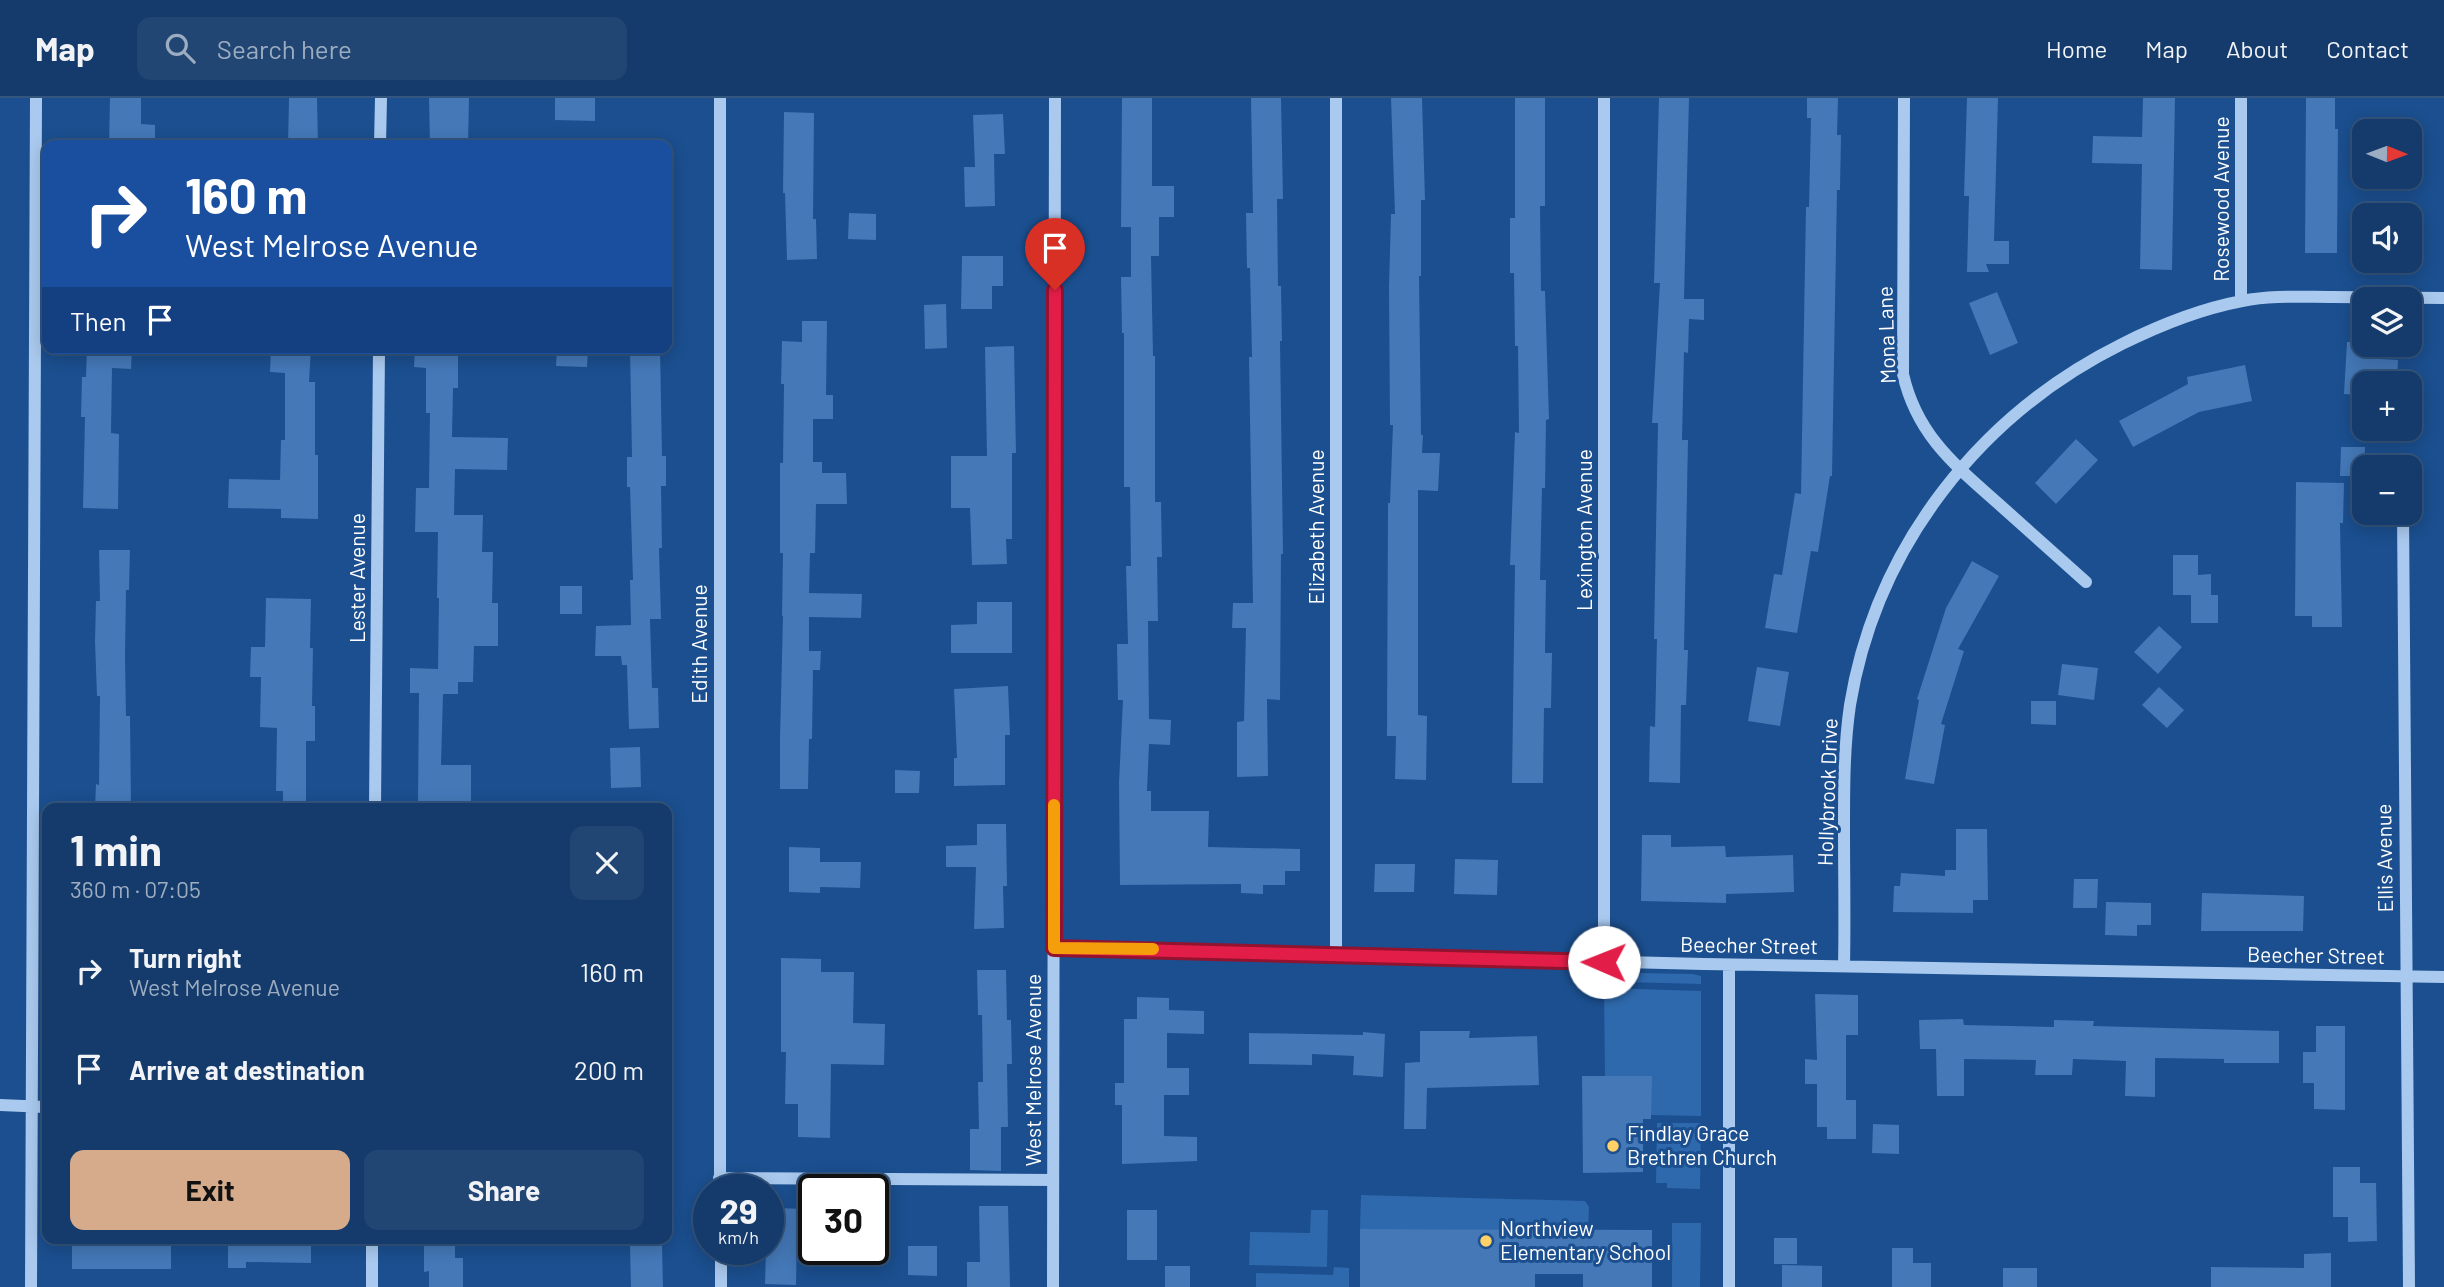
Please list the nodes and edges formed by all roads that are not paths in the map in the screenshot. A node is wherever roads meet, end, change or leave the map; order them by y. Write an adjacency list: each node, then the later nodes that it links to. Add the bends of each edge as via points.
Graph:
1 (36, 98): 25 (street)
2 (381, 98): 9 (street)
3 (720, 98): 27 (street, Edith Avenue)
4 (1055, 98): 17 (street, West Melrose Avenue)
5 (1336, 98): 18 (street, Elizabeth Avenue)
6 (1604, 98): 19 (street, Lexington Avenue)
7 (1904, 98): 13 (street, Mona Lane, via 1903,374 1920,421)
8 (2241, 98): 11 (street, Rosewood Avenue)
9 (380, 140)
10 (2444, 298): 11 (street, Hollybrook Drive, via 2270,296)
11 (2241, 301): 13 (street, Hollybrook Drive, via 2173,321 2100,355 2010,418)
12 (379, 354): 16 (street, Lester Avenue)
13 (1960, 469): 15 (street, Mona Lane); 21 (street, Hollybrook Drive, via 1898,561 1861,655 1850,704 1844,770)
14 (2403, 525): 22 (street, Ellis Avenue)
15 (2086, 582)
16 (376, 803)
17 (1054, 948): 18 (street, Beecher Street); 28 (street, West Melrose Avenue)
18 (1336, 955): 19 (street, Beecher Street)
19 (1604, 962): 20 (street, Beecher Street)
20 (1729, 965): 21 (street, Beecher Street); 36 (street)
21 (1844, 966): 22 (street, Beecher Street)
22 (2407, 977): 23 (street, Beecher Street); 37 (street, Ellis Avenue)
23 (2444, 977)
24 (0, 1105): 25 (street)
25 (32, 1106): 26 (street); 32 (street)
26 (42, 1107)
27 (720, 1174)
28 (1053, 1180): 29 (street); 35 (street, West Melrose Avenue)
29 (784, 1183)
30 (372, 1244): 33 (street)
31 (721, 1265): 34 (street)
32 (30, 1287)
33 (372, 1287)
34 (721, 1287)
35 (1053, 1287)
36 (1729, 1287)
37 (2409, 1287)

